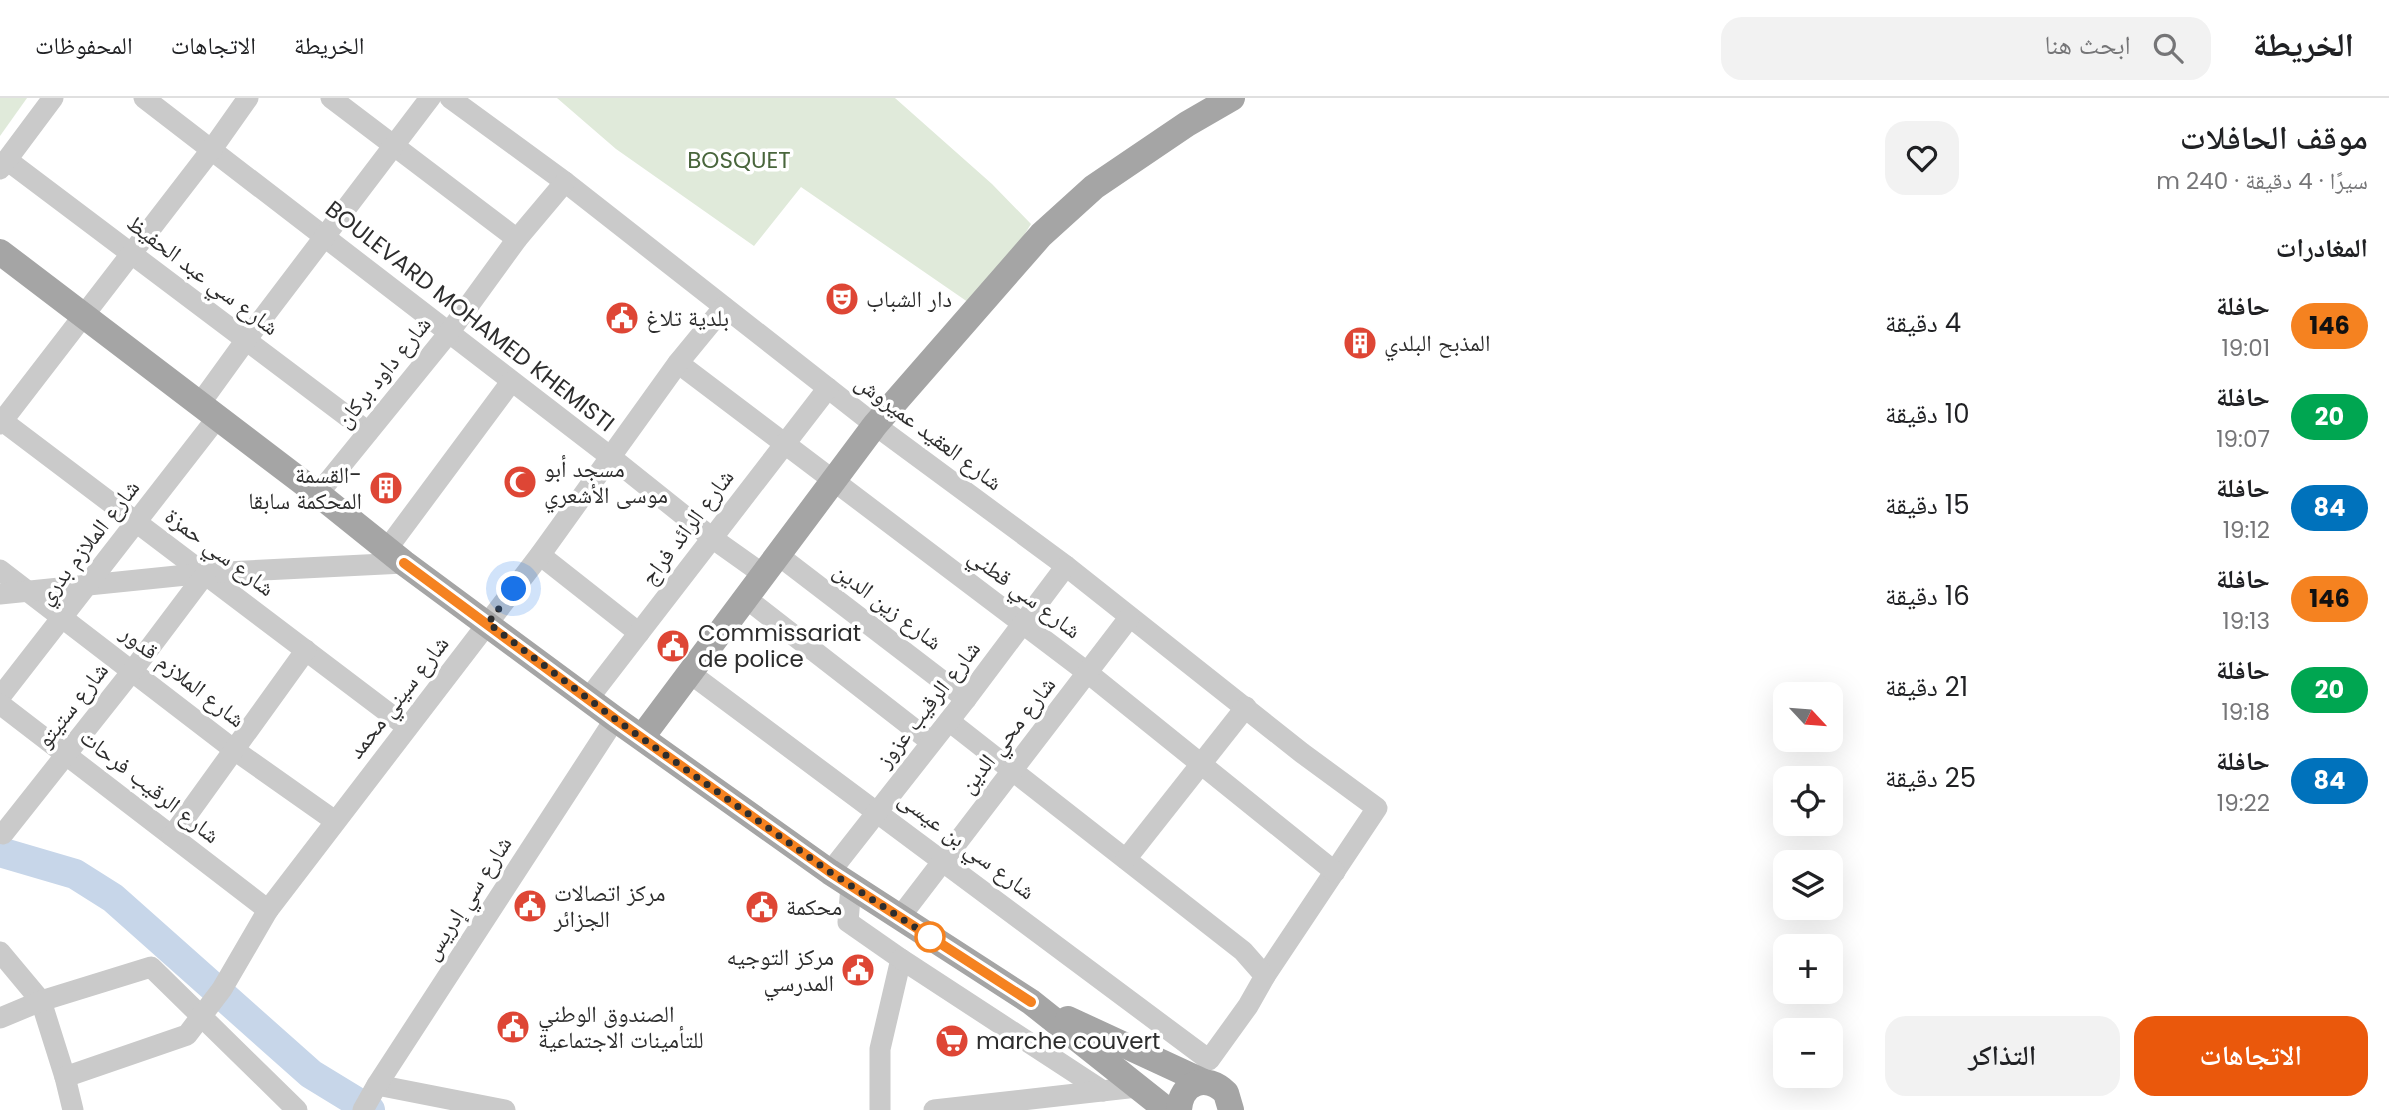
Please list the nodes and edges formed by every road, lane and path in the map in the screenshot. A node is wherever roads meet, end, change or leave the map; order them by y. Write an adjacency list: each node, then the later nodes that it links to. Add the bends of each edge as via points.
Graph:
1 (54, 98): 10 (street)
2 (144, 98): 9 (street, BOULEVARD MOHAMED KHEMISTI)
3 (248, 98): 9 (street)
4 (331, 98): 8 (street)
5 (430, 98): 8 (street, شارع الملازم بدري)
6 (450, 98): 11 (street, شارع العقيد عميروش)
7 (1232, 98): 25 (main road, via 1094,187 1041,235)
8 (394, 148): 12 (street, شارع الملازم بدري); 13 (street)
9 (212, 149): 12 (street, BOULEVARD MOHAMED KHEMISTI); 15 (street)
10 (4, 164): 15 (street, شارع سي عبد الحفيظ)
11 (565, 181): 13 (street, شارع داود بركان); 16 (street, شارع العقيد عميروش)
12 (325, 237): 18 (street, BOULEVARD MOHAMED KHEMISTI); 19 (street, شارع الملازم بدري)
13 (517, 239): 18 (street, شارع داود بركان)
14 (0, 252): 17 (main road)
15 (130, 253): 17 (street); 19 (street, شارع سي عبد الحفيظ)
16 (724, 307): 20 (street, شارع سيني محمد); 22 (street, شارع العقيد عميروش)
17 (83, 317): 23 (main road); 24 (street)
18 (448, 334): 21 (street, BOULEVARD MOHAMED KHEMISTI); 26 (street, شارع داود بركان)
19 (246, 340): 23 (street, شارع الملازم بدري); 26 (street, شارع سي عبد الحفيظ)
20 (678, 363): 27 (street, شارع سي قطني); 28 (street, شارع سيني محمد)
21 (511, 382): 28 (street, BOULEVARD MOHAMED KHEMISTI); 34 (street)
22 (828, 388): 25 (street, شارع العقيد عميروش); 27 (street, شارع الرائد فراج)
23 (208, 411): 30 (main road); 31 (street, شارع الملازم بدري)
24 (1, 421): 31 (street, شارع سي حمزة)
25 (875, 425): 29 (main road); 36 (street, شارع العقيد عميروش)
26 (368, 432): 30 (street, شارع داود بركان)
27 (783, 444): 29 (street, شارع سي قطني); 32 (street, شارع الرائد فراج)
28 (612, 458): 32 (street, BOULEVARD MOHAMED KHEMISTI); 33 (street, شارع سيني محمد)
29 (833, 481): 35 (main road); 46 (street, شارع سي قطني)
30 (318, 494): 34 (main road)
31 (136, 523): 38 (street, شارع سي حمزة); 39 (street, شارع الملازم بدري)
32 (712, 538): 35 (street, BOULEVARD MOHAMED KHEMISTI); 47 (street, شارع الرائد فراج)
33 (540, 555): 45 (street, شارع سيني محمد); 47 (street)
34 (395, 556): 38 (street); 45 (main road)
35 (771, 565): 42 (main road); 54 (street, شارع زين الدين)
36 (1066, 566): 44 (street, شارع العقيد عميروش); 46 (street, شارع الرقيب عزوز)
37 (0, 570): 40 (street, شارع الملازم قدور)
38 (206, 573): 39 (street); 48 (street, شارع سي حمزة); 49 (street, شارع ستيتو)
39 (89, 583): 40 (street); 43 (street, شارع الملازم بدري)
40 (29, 591): 41 (street); 43 (street, شارع الملازم قدور)
41 (0, 594)
42 (747, 599): 51 (main road); 61 (street)
43 (63, 616): 49 (street, شارع الملازم قدور); 52 (street, شارع الملازم بدري)
44 (1129, 618): 50 (street, شارع محي الدين); 56 (street, شارع العقيد عميروش)
45 (488, 623): 53 (main road); 59 (street, شارع سيني محمد)
46 (1023, 624): 50 (street, شارع سي قطني); 54 (street, شارع الرقيب عزوز)
47 (639, 633): 53 (street, شارع الرائد فراج)
48 (306, 650): 59 (street, شارع سي حمزة); 62 (street)
49 (133, 670): 62 (street, شارع الملازم قدور); 63 (street, شارع ستيتو)
50 (1088, 673): 64 (street, شارع سي قطني); 65 (street, شارع محي الدين)
51 (691, 674): 60 (main road); 66 (street, شارع سي بن عيسى)
52 (0, 697)
53 (588, 699): 57 (main road)
54 (966, 699): 58 (street, شارع الرقيب عزوز)
55 (0, 704): 63 (street, شارع الرقيب فرحات)
56 (1246, 707): 64 (street); 72 (street, شارع العقيد عميروش, via 1377,808)
57 (615, 719): 60 (main road); 85 (street, شارع سي إدريس)
58 (949, 721): 61 (street, شارع الرقيب عزوز); 65 (street)
59 (407, 727): 67 (street, شارع سيني محمد)
60 (642, 737): 73 (main road)
61 (931, 743): 66 (street, شارع الرقيب عزوز)
62 (233, 749): 67 (street, شارع الملازم قدور); 69 (street)
63 (67, 755): 68 (street, شارع ستيتو); 69 (street, شارع الرقيب فرحات)
64 (1202, 766): 70 (street); 72 (street, شارع سي قطني)
65 (1013, 770): 70 (street); 71 (street, شارع محي الدين)
66 (879, 812): 71 (street, شارع سي بن عيسى); 73 (street, شارع الرقيب عزوز)
67 (335, 821): 74 (street, شارع سيني محمد)
68 (3, 834)
69 (172, 836): 74 (street, شارع الرقيب فرحات)
70 (1126, 859): 78 (street, via 1243,951)
71 (942, 860): 75 (street, شارع محي الدين); 83 (street, شارع سي بن عيسى)
72 (1335, 872): 78 (street)
73 (841, 879): 75 (main road); 77 (street, via 848,922)
74 (268, 910): 81 (street, شارع سيني محمد)
75 (900, 917): 80 (main road)
76 (0, 952): 79 (street)
77 (901, 959): 87 (street); 93 (street, via 880,1049)
78 (1265, 976): 83 (street)
79 (41, 1002): 81 (street, via 151,967); 82 (street); 84 (street)
80 (1031, 1002): 83 (main road); 86 (main road)
81 (201, 1017): 84 (street, شارع سيني محمد, via 187,1035); 91 (street)
82 (0, 1018)
83 (1206, 1071): 88 (main road); 96 (main road, via 1185,1091)
84 (65, 1077): 90 (street)
85 (377, 1085): 89 (street, شارع سي إدريس); 92 (street)
86 (1137, 1087): 87 (street); 95 (main road)
87 (1103, 1091): 94 (street)
88 (1234, 1107)
89 (364, 1109)
90 (73, 1110)
91 (297, 1110)
92 (505, 1110)
93 (880, 1110)
94 (934, 1110)
95 (1167, 1110)
96 (1179, 1110)

